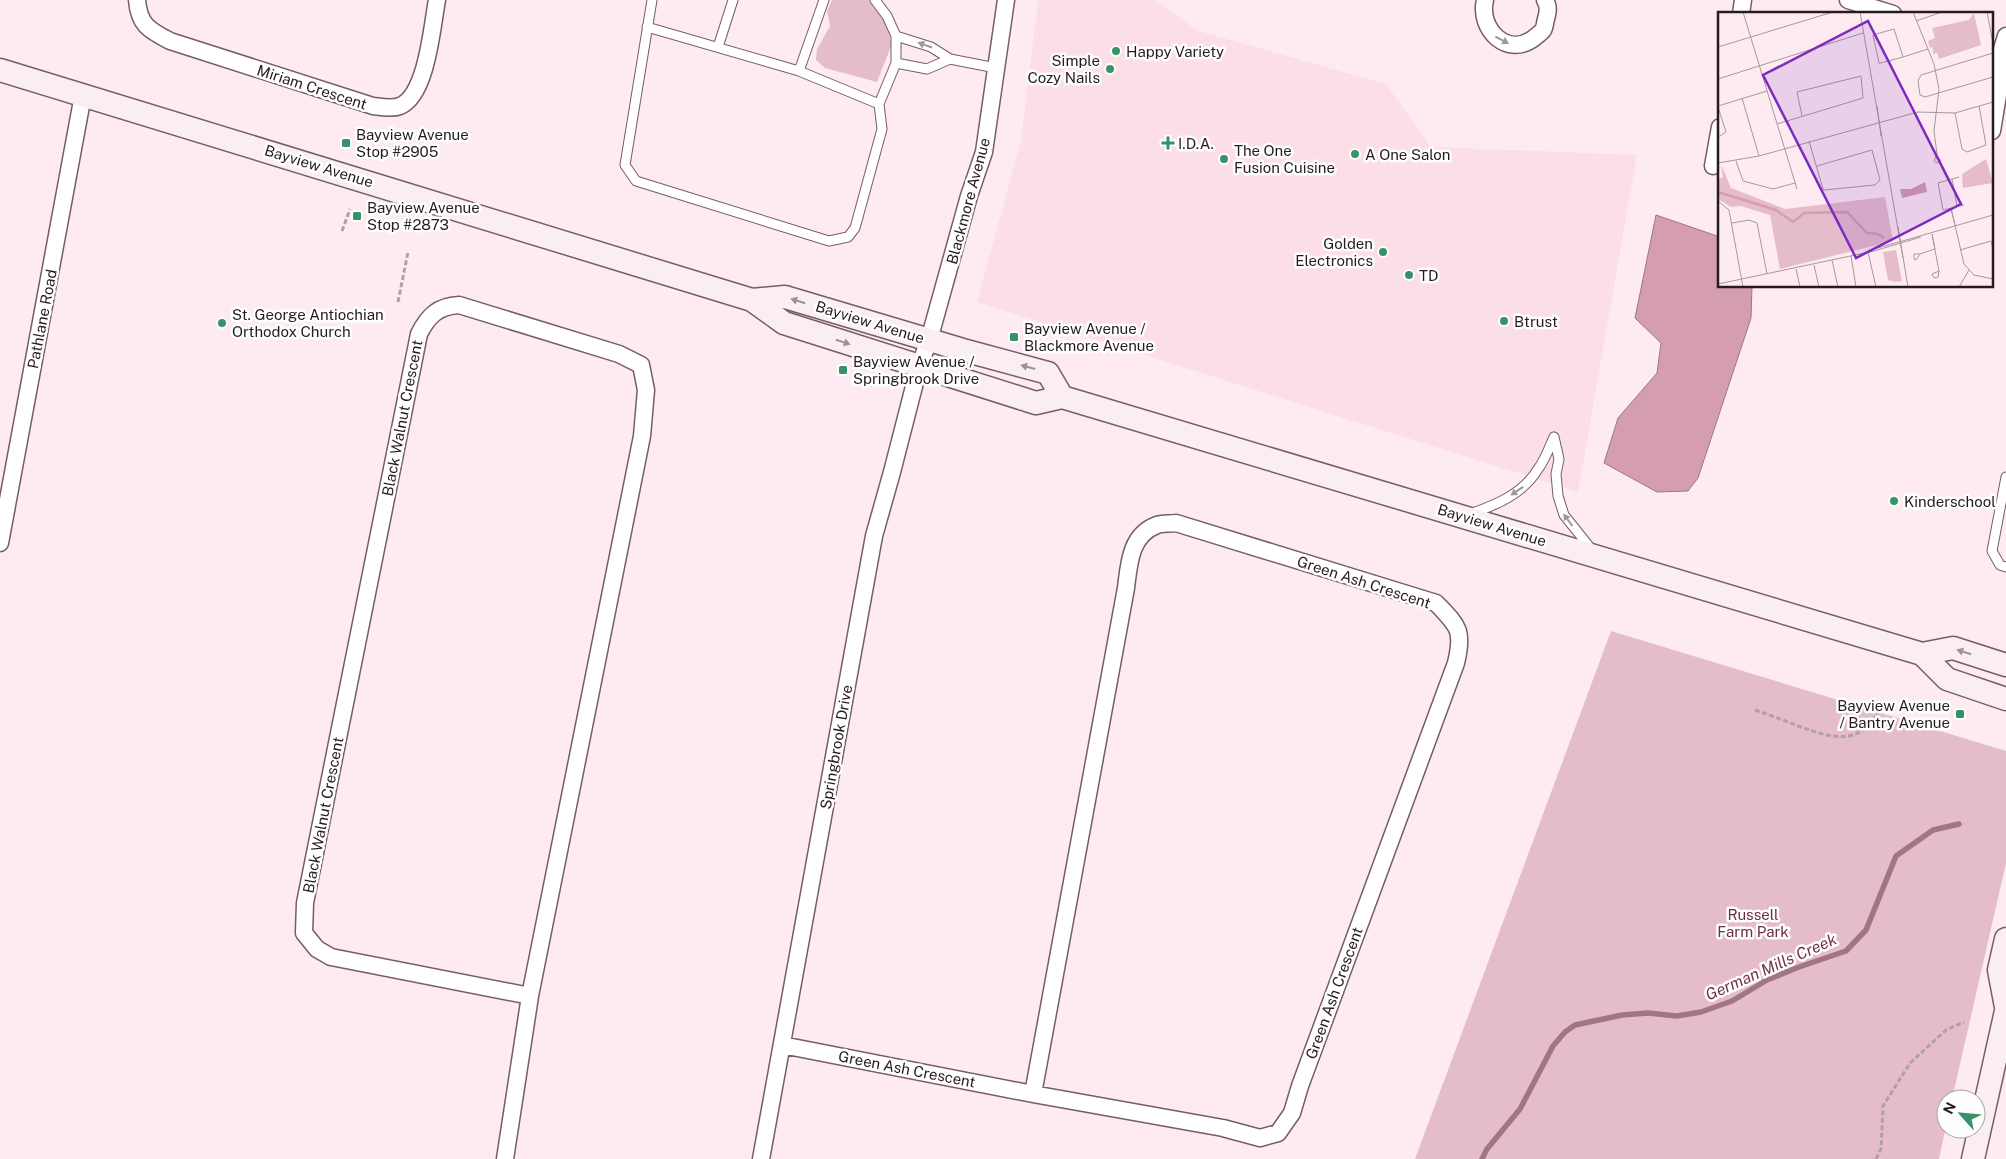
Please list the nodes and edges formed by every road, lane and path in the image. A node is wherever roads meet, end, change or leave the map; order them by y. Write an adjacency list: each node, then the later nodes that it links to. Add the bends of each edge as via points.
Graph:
1 (137, 0): 2 (street, Miriam Crescent, via 138,14 148,29 170,41 387,108 401,106 413,94 423,75)
2 (437, 0)
3 (652, 0): 12 (lane)
4 (733, 0): 15 (lane)
5 (824, 0): 20 (lane)
6 (875, 0): 13 (lane)
7 (1006, 0): 18 (street, Blackmore Avenue)
8 (1485, 0): 9 (street, one-way to 9, via 1482,9 1484,21 1491,35 1508,44 1528,43 1543,31 1549,7)
9 (1545, 0)
10 (1848, 0): 11 (street)
11 (1887, 12)
12 (647, 27): 15 (lane); 22 (lane, via 625,165 636,181 829,242 848,237 855,228 882,129)
13 (896, 36): 16 (lane, one-way to 13, via 932,47); 17 (lane)
14 (2000, 42): 23 (street)
15 (718, 48): 20 (lane)
16 (950, 59): 17 (lane, via 927,69); 18 (lane)
17 (896, 63): 22 (lane)
18 (996, 68): 32 (street, Blackmore Avenue, via 984,152)
19 (0, 70): 21 (main road, Bayview Avenue)
20 (799, 71): 22 (lane)
21 (83, 95): 30 (main road, Bayview Avenue); 37 (street, Pathlane Road)
22 (879, 104)
23 (2003, 106): 24 (street)
24 (1994, 126)
25 (1718, 139): 26 (street)
26 (1713, 166)
27 (350, 209): 28 (path)
28 (342, 231)
29 (408, 252): 31 (path)
30 (752, 300): 32 (main road, Bayview Avenue, one-way to 30, via 785,297); 33 (main road, Bayview Avenue, one-way to 33, via 784,323)
31 (398, 302)
32 (929, 340): 33 (street, Springbrook Drive); 34 (main road, Bayview Avenue, one-way to 32, via 1048,373)
33 (919, 367): 34 (main road, Bayview Avenue, via 1036,403); 49 (street, Springbrook Drive, via 874,536)
34 (1062, 396): 36 (main road, Bayview Avenue)
35 (2006, 476): 39 (lane, via 1992,551 2000,565)
36 (1463, 517): 38 (main road, Bayview Avenue); 38 (lane, one-way to 36, via 1564,515 1558,496 1556,474 1560,459 1554,437 1526,485 1498,504)
37 (0, 543)
38 (1599, 558): 40 (main road, Bayview Avenue)
39 (2006, 567)
40 (1922, 654): 41 (main road, Bayview Avenue, one-way to 40, via 1953,648); 42 (main road, Bayview Avenue, via 1947,679)
41 (2006, 665)
42 (2006, 699)
43 (1880, 708): 44 (path, via 1868,727 1853,736 1829,737)
44 (1755, 710)
45 (2006, 939): 47 (main road, via 1999,970)
46 (530, 996): 46 (street, Black Walnut Crescent, via 642,436 646,390 641,365 619,354 459,305 446,306 426,319 419,334 305,903 304,933 317,949 331,957); 51 (street, Black Walnut Crescent)
47 (2005, 1015): 54 (main road)
48 (1964, 1022): 53 (path, via 1946,1030 1910,1063 1884,1106)
49 (782, 1045): 50 (street, Green Ash Crescent); 52 (street, Springbrook Drive)
50 (1033, 1094): 50 (street, Green Ash Crescent, via 1223,1128 1260,1138 1278,1133 1292,1113 1456,663 1460,643 1455,623 1436,604 1176,523 1157,525 1138,536 1130,559)
51 (505, 1159)
52 (760, 1159)
53 (1876, 1159)
54 (1973, 1159)

